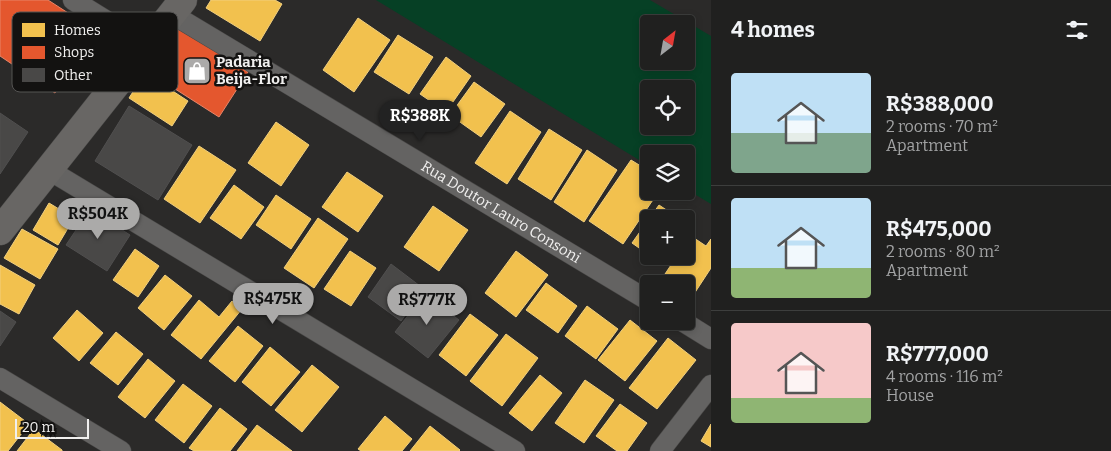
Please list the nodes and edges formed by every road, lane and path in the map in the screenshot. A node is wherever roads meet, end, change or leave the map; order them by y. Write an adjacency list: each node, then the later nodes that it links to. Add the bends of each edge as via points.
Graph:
1 (73, 0): 3 (street)
2 (178, 7): 7 (street, Rua Doutor Lauro Consoni)
3 (92, 12)
4 (110, 92): 5 (main road)
5 (48, 170): 6 (main road); 13 (street)
6 (2, 226)
7 (640, 295)
8 (695, 329): 9 (street)
9 (711, 339)
10 (0, 378): 12 (street)
11 (711, 386): 14 (street)
12 (121, 451)
13 (515, 451)
14 (660, 451)

